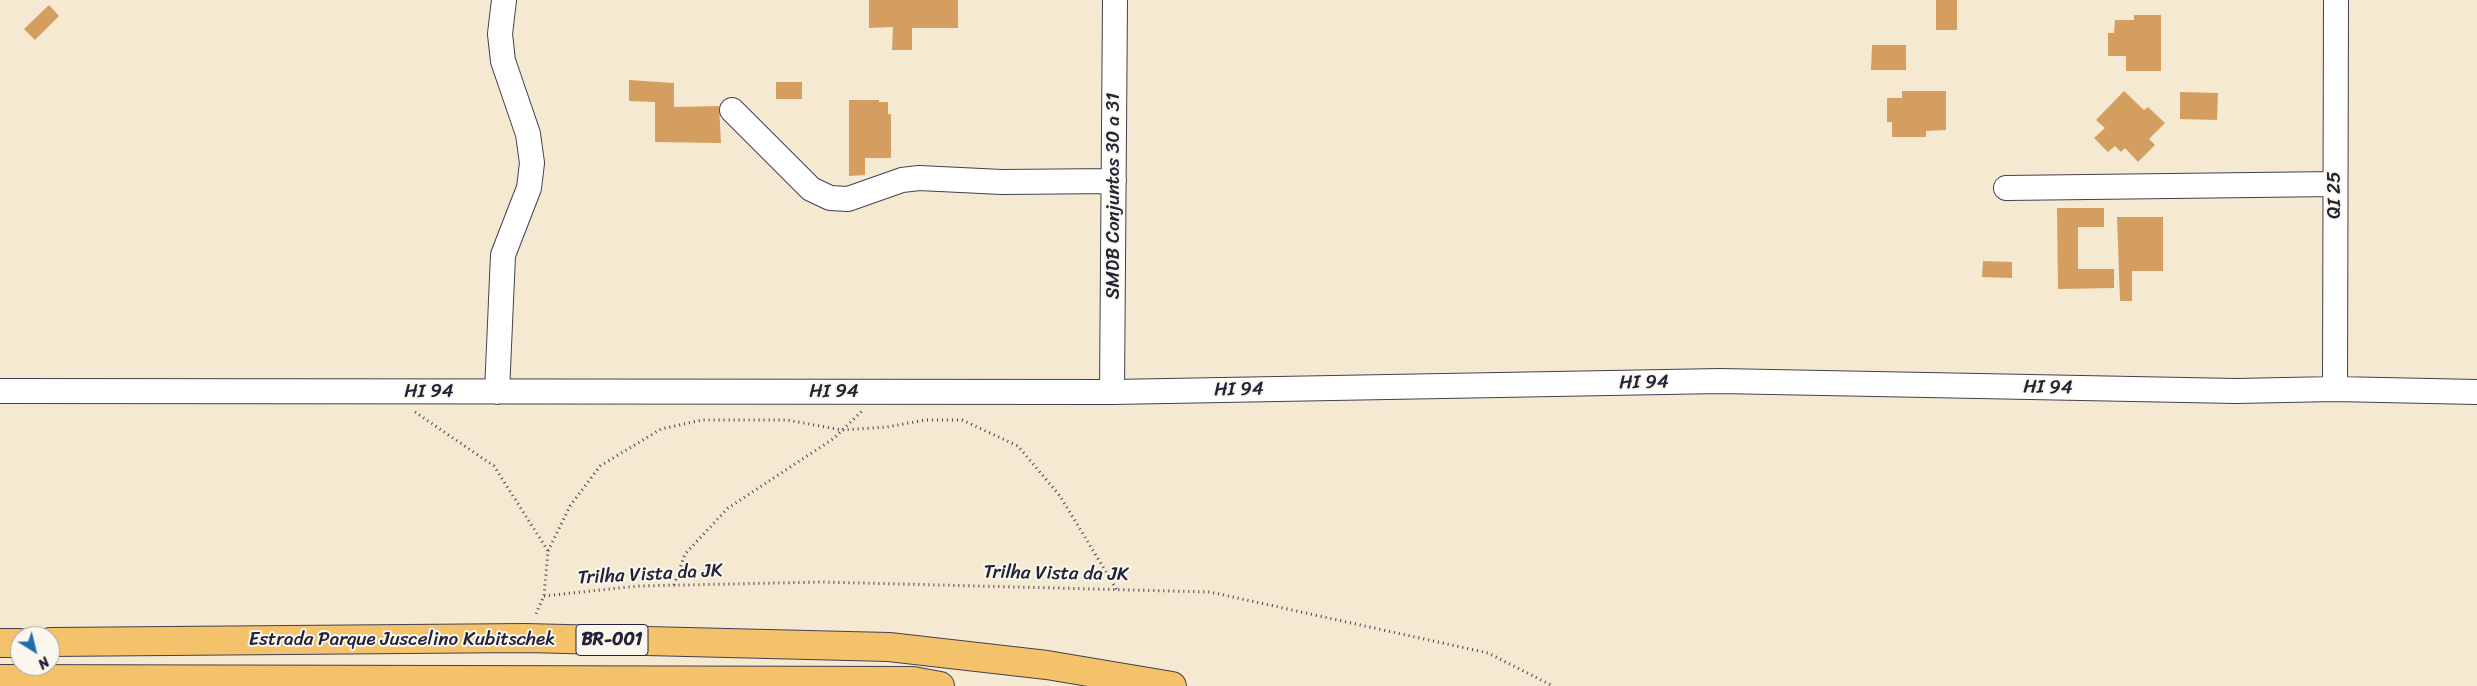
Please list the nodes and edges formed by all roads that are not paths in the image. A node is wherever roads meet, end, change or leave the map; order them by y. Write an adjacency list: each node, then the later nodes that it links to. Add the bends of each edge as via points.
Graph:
1 (504, 0): 10 (street, via 500,34 503,61 528,134 532,164 529,188 503,255)
2 (1115, 0): 5 (street, SMDB Conjuntos 30 a 31)
3 (2336, 0): 6 (street, QI 25)
4 (732, 110): 5 (street, via 811,189 830,198 848,199 902,180 919,178)
5 (1114, 182): 11 (street, SMDB Conjuntos 30 a 31)
6 (2335, 184): 7 (street); 8 (street, QI 25)
7 (2006, 188)
8 (2335, 389): 11 (street, HI 94, via 2236,391 1720,381); 12 (street, HI 94)
9 (0, 391): 10 (street, HI 94)
10 (497, 392): 11 (street, HI 94)
11 (1112, 392)
12 (2477, 392)
13 (60, 642): 17 (highway, Estrada Parque Juscelino Kubitschek / BR-001, via 525,638 889,648 1048,665)
14 (0, 679): 15 (highway, Estrada Parque Juscelino Kubitschek / BR-001)
15 (598, 683): 16 (highway, Estrada Parque Juscelino Kubitschek / BR-001, via 913,682)
16 (940, 686)
17 (1172, 686)

